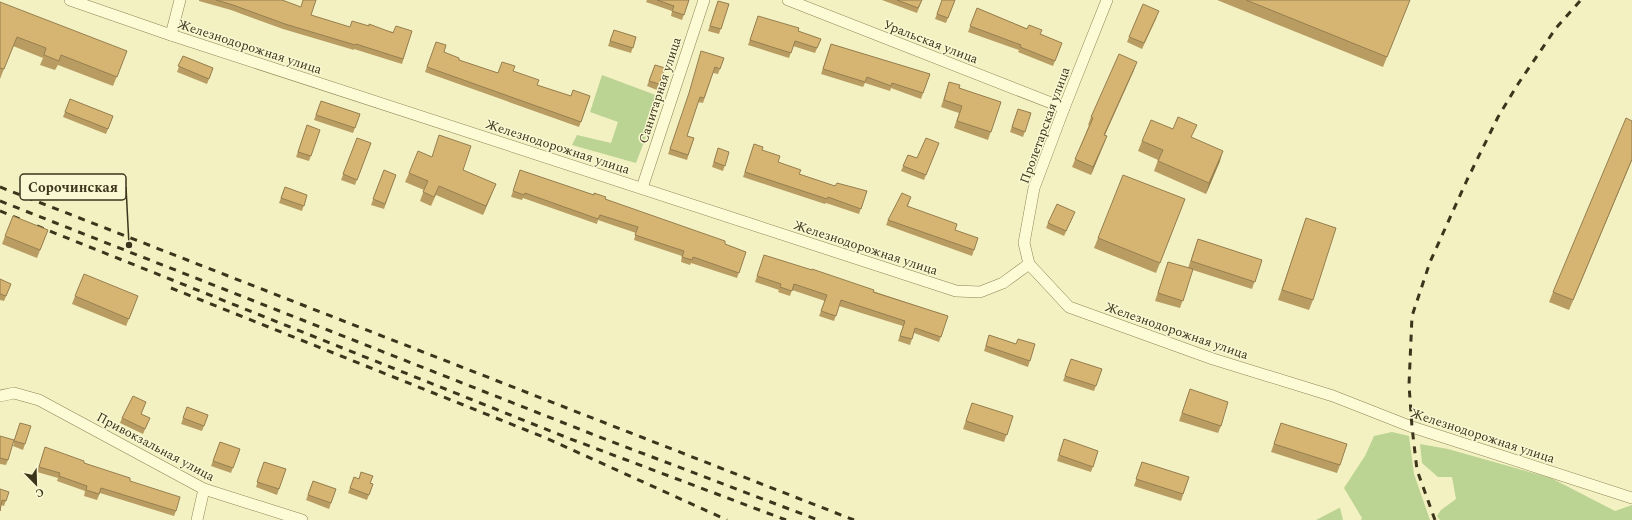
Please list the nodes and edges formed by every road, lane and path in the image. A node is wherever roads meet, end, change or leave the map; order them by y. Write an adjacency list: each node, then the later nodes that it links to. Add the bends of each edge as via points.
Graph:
1 (70, 0): 6 (street, Железнодорожная улица)
2 (180, 0): 6 (street)
3 (704, 0): 8 (street, Санитарная улица)
4 (788, 0): 7 (street, Уральская улица)
5 (1107, 0): 7 (street, Пролетарская улица)
6 (172, 35): 8 (street, Железнодорожная улица)
7 (1064, 108): 9 (street, Пролетарская улица, via 1034,188 1024,243)
8 (642, 188): 9 (street, Железнодорожная улица, via 956,291 980,292 1003,282)
9 (1028, 264): 12 (street, Железнодорожная улица, via 1069,307 1213,359 1333,396 1412,427)
10 (0, 396): 11 (street, Привокзальная улица, via 14,393 39,400)
11 (204, 489): 13 (street); 14 (street, Привокзальная улица)
12 (1632, 498)
13 (197, 520)
14 (302, 520)

